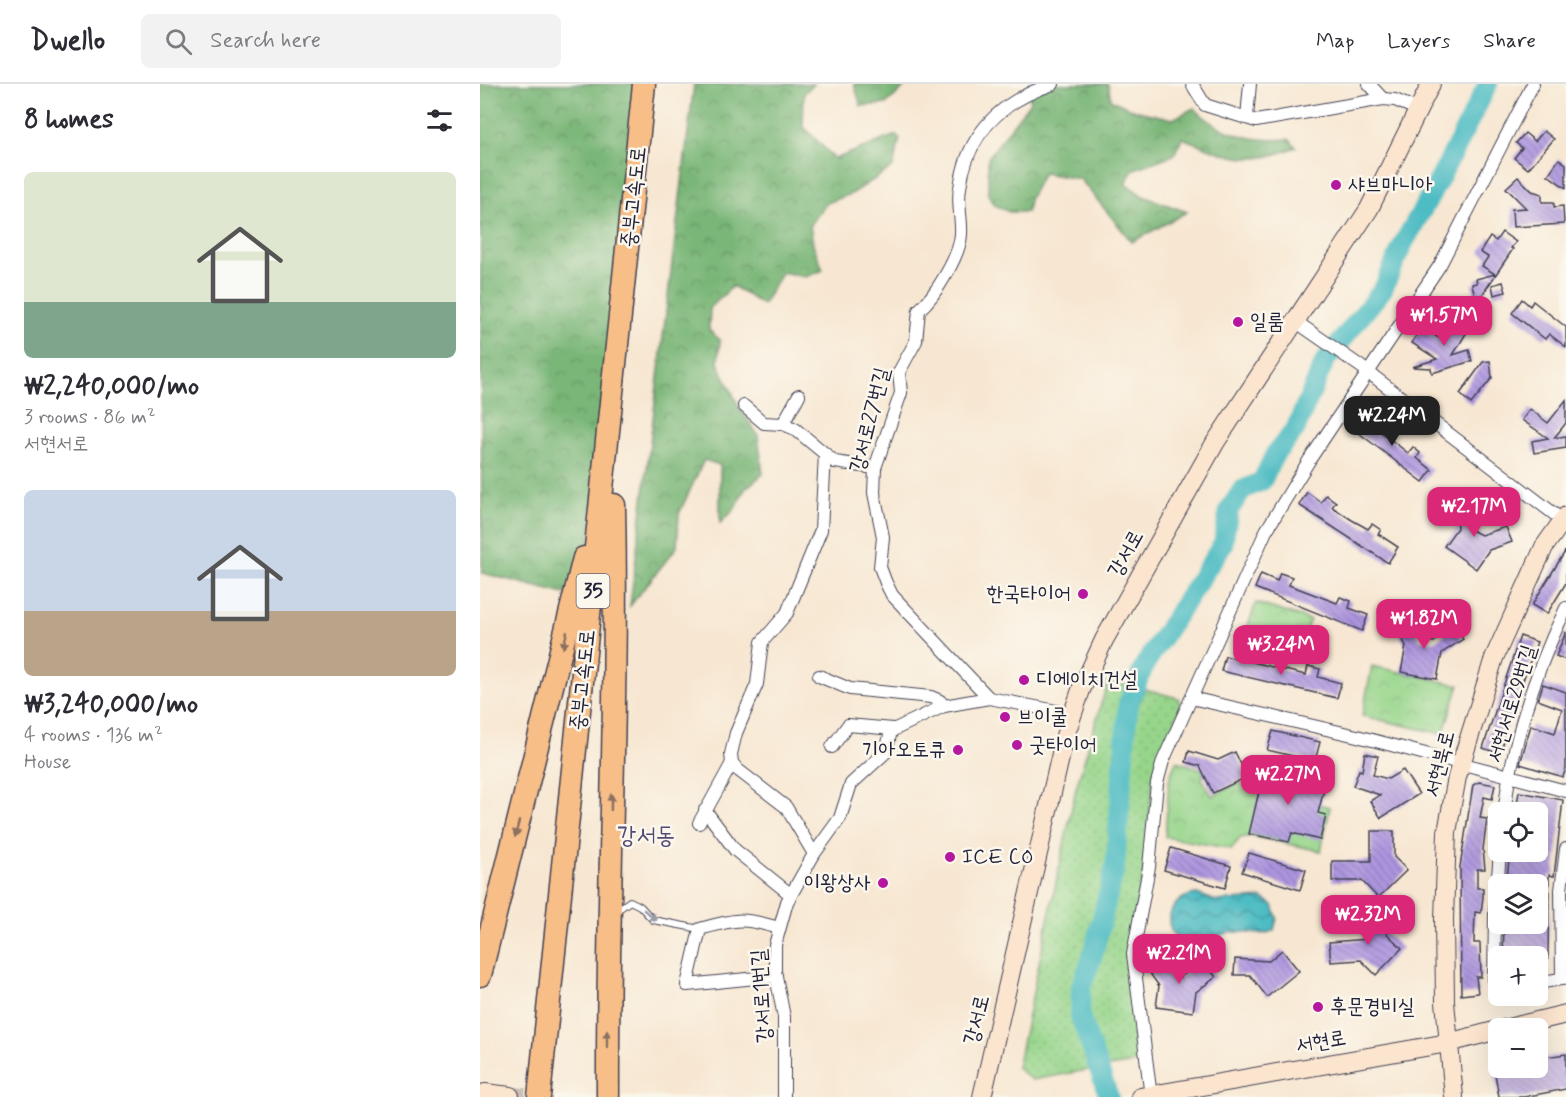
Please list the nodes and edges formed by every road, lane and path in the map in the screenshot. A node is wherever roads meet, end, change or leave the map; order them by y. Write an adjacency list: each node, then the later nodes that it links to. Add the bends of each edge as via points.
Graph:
1 (645, 84): 19 (highway, 중부고속도로 / 35)
2 (657, 84): 19 (highway, 중부고속도로 / 35)
3 (1053, 84): 18 (street, 강서로27번길, via 998,114 981,129 970,150 959,190 958,248 930,301 919,310 916,340 899,372 901,393)
4 (1192, 84): 11 (street, via 1205,105)
5 (1250, 84): 11 (street)
6 (1369, 84): 9 (street)
7 (1431, 84): 10 (street, 강서로)
8 (1533, 84): 13 (street, via 1440,266)
9 (1383, 99): 10 (street); 11 (street, via 1256,121)
10 (1419, 110): 12 (street, 강서로, via 1369,209)
11 (1247, 117)
12 (1295, 321): 13 (street); 26 (street, 강서로, via 1215,443 1162,535 1104,639)
13 (1364, 370): 20 (street); 24 (street, via 1266,531)
14 (799, 395): 16 (street)
15 (744, 406): 16 (street, via 764,423)
16 (783, 424): 17 (street, via 812,441)
17 (825, 454): 18 (street, via 835,462); 30 (street, via 821,530 787,613 762,642 757,684 736,733)
18 (875, 468): 23 (street, 강서로27번길, via 874,493 883,537 880,567 886,583 892,595)
19 (608, 503): 42 (highway, one-way to 19, via 616,585); 44 (highway, one-way to 44, via 585,555); 55 (highway, 중부고속도로 / 35); 56 (highway, 중부고속도로 / 35)
20 (1565, 520): 29 (street, 서현북로, via 1544,547 1494,658)
21 (1566, 608): 31 (street, 서현서로29번길, via 1531,693)
22 (819, 676): 25 (street, via 850,689 931,697)
23 (989, 698): 25 (street); 26 (street)
24 (1191, 698): 29 (street); 54 (street, via 1157,783 1150,859 1133,954)
25 (944, 706): 27 (street)
26 (1072, 714): 59 (street, 강서로)
27 (893, 729): 28 (street, via 848,725); 37 (street, 강서로1번길, via 886,752 851,784 840,818)
28 (832, 747)
29 (1460, 762): 31 (street); 51 (street, 서현북로, via 1447,832 1445,873)
30 (732, 763): 34 (street); 37 (street, via 786,807)
31 (1510, 776): 32 (street); 33 (street, 서현서로29번길)
32 (1566, 791)
33 (1506, 802)
34 (705, 810): 35 (street); 39 (street, via 735,850)
35 (699, 823)
36 (1566, 849): 46 (street, via 1562,890)
37 (814, 854): 39 (street, 강서로1번길)
38 (1499, 862): 43 (street)
39 (790, 894): 40 (street, 강서로1번길)
40 (778, 928): 41 (street, via 751,920 732,920); 45 (street, 강서로1번길)
41 (700, 929): 42 (lane, one-way to 41, via 615,912 630,901 653,920); 45 (street, via 687,985)
42 (607, 946): 57 (highway, one-way to 42)
43 (1495, 946)
44 (480, 975)
45 (776, 976): 58 (street, 강서로1번길, via 784,1017)
46 (1564, 979): 47 (street)
47 (1548, 981)
48 (1566, 1014): 49 (street)
49 (1548, 1018)
50 (1488, 1033): 51 (street, 서현로)
51 (1448, 1043): 54 (street, 서현로); 60 (street, 서현북로)
52 (483, 1090): 53 (street)
53 (510, 1096)
54 (1148, 1096)
55 (539, 1097)
56 (553, 1097)
57 (608, 1097)
58 (784, 1097)
59 (982, 1097)
60 (1454, 1097)

